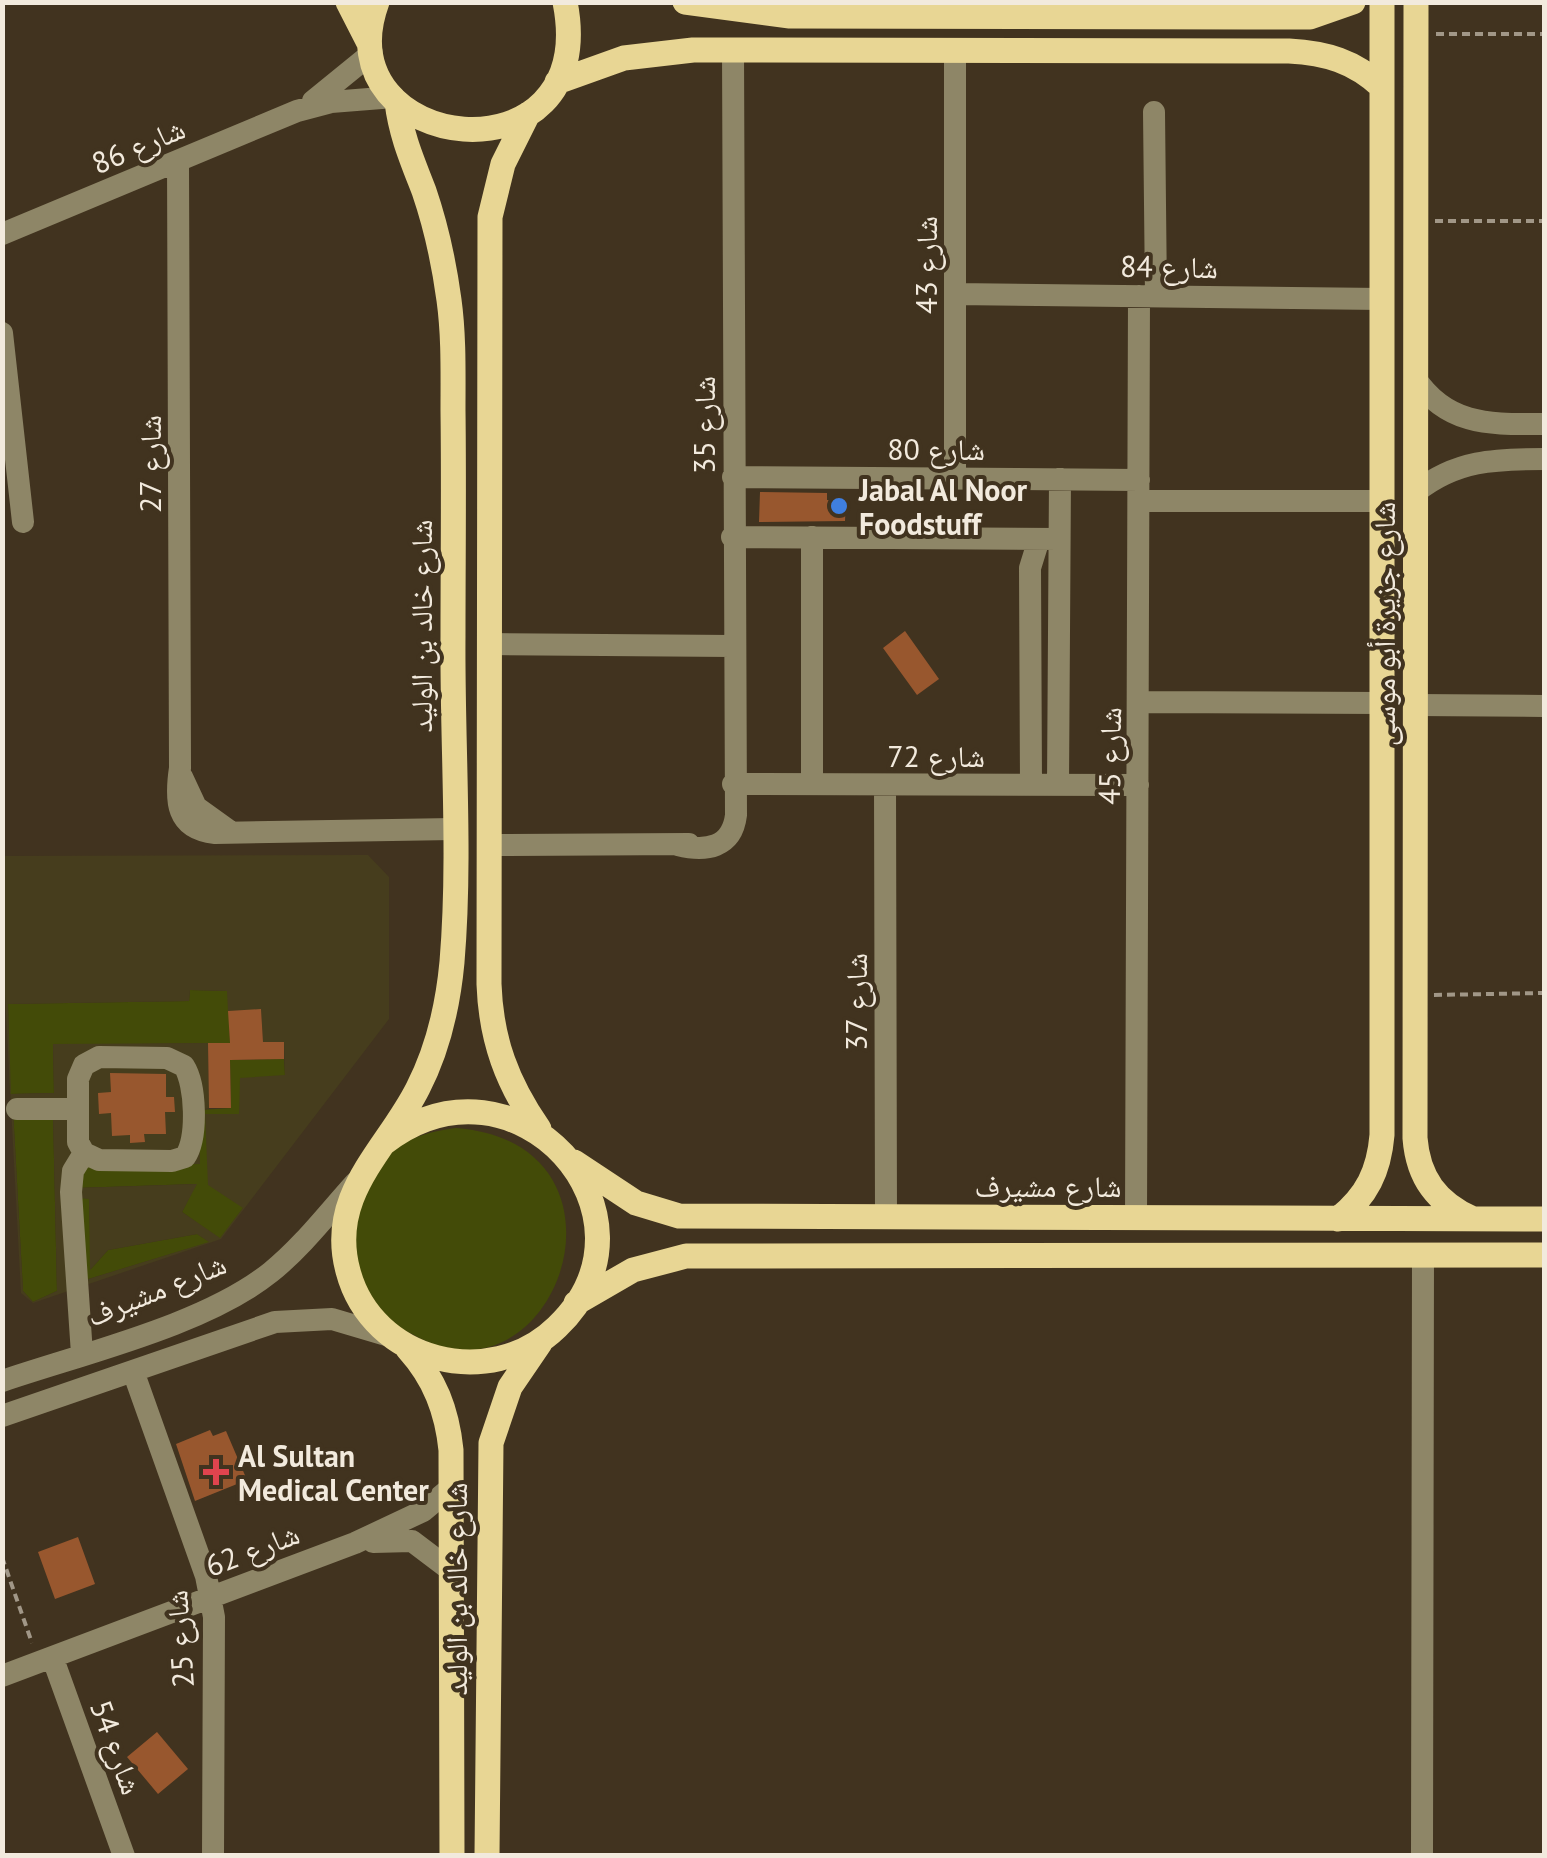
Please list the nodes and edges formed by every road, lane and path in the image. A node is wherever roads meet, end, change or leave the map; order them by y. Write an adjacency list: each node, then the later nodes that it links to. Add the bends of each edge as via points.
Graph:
1 (348, 2): 12 (main road)
2 (377, 2): 12 (main road)
3 (565, 2): 16 (main road, via 568,43)
4 (685, 2): 8 (main road)
5 (1353, 2): 9 (main road, via 1310,18)
6 (1382, 2): 17 (main road, شارع جزيرة أبو موسى)
7 (1416, 2): 10 (main road, شارع جزيرة أبو موسى)
8 (780, 10): 9 (main road)
9 (1256, 12): 15 (main road, via 1276,30)
10 (1416, 34): 11 (path); 23 (main road, شارع جزيرة أبو موسى)
11 (1544, 34)
12 (372, 51): 18 (main road, شارع خالد بن الوليد); 19 (street, شارع 86)
13 (733, 51): 14 (main road); 16 (main road, via 658,52); 34 (street, شارع 35)
14 (955, 51): 15 (main road); 26 (street, شارع 43)
15 (1264, 52): 17 (main road, via 1330,56)
16 (557, 82): 21 (main road)
17 (1382, 87): 28 (main road, شارع جزيرة أبو موسى)
18 (396, 100): 19 (street, شارع 86, via 331,102); 21 (main road, via 420,120 447,130 489,130); 56 (main road, شارع خالد بن الوليد, via 435,228 451,320)
19 (297, 111): 22 (street, شارع 86)
20 (1154, 112): 27 (street, شارع 45)
21 (528, 114): 44 (main road, via 503,164 490,218)
22 (178, 161): 25 (street, شارع 86); 56 (street, شارع 27, via 180,815 200,832)
23 (1416, 221): 24 (path); 30 (main road, شارع جزيرة أبو موسى)
24 (1544, 222)
25 (2, 234)
26 (955, 294): 27 (street, شارع 84); 35 (street, شارع 43)
27 (1148, 296): 28 (street, شارع 84); 37 (street, شارع 45)
28 (1382, 299): 39 (main road, شارع جزيرة أبو موسى)
29 (2, 333): 32 (street)
30 (1416, 378): 31 (street, via 1436,404 1464,420); 38 (main road, شارع جزيرة أبو موسى)
31 (1543, 424): 33 (street, via 1529,429 1524,440 1527,452)
32 (8, 425): 40 (street)
33 (1541, 459): 38 (street, via 1479,460)
34 (733, 477): 35 (street, شارع 80); 41 (street, شارع 35)
35 (955, 478): 36 (street, شارع 80)
36 (1060, 479): 37 (street, شارع 80); 43 (street)
37 (1139, 490): 39 (street, شارع 80); 46 (street, شارع 45)
38 (1416, 492): 48 (main road, شارع جزيرة أبو موسى)
39 (1382, 500): 47 (main road, شارع جزيرة أبو موسى)
40 (23, 522)
41 (732, 537): 42 (street); 45 (street, شارع 35)
42 (812, 538): 43 (street); 50 (street)
43 (1049, 540): 52 (street, via 1030,568); 54 (street)
44 (490, 644): 45 (street); 57 (main road)
45 (732, 646): 55 (street, شارع 35)
46 (1140, 702): 47 (street); 53 (street, شارع 45)
47 (1382, 703): 59 (main road, شارع جزيرة أبو موسى)
48 (1415, 705): 49 (street); 58 (main road, شارع جزيرة أبو موسى)
49 (1544, 706)
50 (812, 784): 51 (street, شارع 72); 55 (street, شارع 72)
51 (885, 785): 52 (street, شارع 72); 69 (street, شارع 37)
52 (1031, 785): 54 (street, شارع 72)
53 (1138, 785): 54 (street, شارع 72); 70 (street, شارع 45)
54 (1058, 786)
55 (733, 791): 57 (street, via 736,815 728,838 708,849)
56 (452, 829): 65 (main road, شارع خالد بن الوليد, via 453,950 444,1018 420,1084)
57 (489, 845): 64 (main road, via 490,1017 508,1078)
58 (1415, 963): 59 (main road); 61 (main road, شارع جزيرة أبو موسى)
59 (1382, 964): 71 (main road, شارع جزيرة أبو موسى, via 1380,1155 1366,1191)
60 (1544, 993): 61 (path)
61 (1415, 995): 72 (main road, شارع جزيرة أبو موسى, via 1416,1156 1430,1188)
62 (17, 1109): 63 (street)
63 (78, 1109): 66 (street); 66 (street, via 80,1071 91,1060 167,1058 189,1074 192,1144 185,1156 100,1160)
64 (542, 1133): 65 (main road, via 508,1116 471,1110 434,1116); 67 (main road)
65 (384, 1144): 68 (main road)
66 (84, 1153): 79 (street, via 71,1182)
67 (568, 1158): 69 (main road, شارع مشيرف, via 636,1203 679,1216); 76 (main road, via 594,1218 593,1262)
68 (355, 1183): 78 (main road, via 344,1252 358,1297); 79 (street, شارع مشيرف, via 296,1250 242,1292)
69 (886, 1218): 70 (main road, شارع مشيرف)
70 (1136, 1218): 71 (main road, شارع مشيرف)
71 (1338, 1219): 72 (main road, شارع مشيرف)
72 (1473, 1219): 73 (main road, شارع مشيرف)
73 (1544, 1219)
74 (1423, 1254): 75 (main road); 76 (main road, via 686,1256 633,1270); 94 (street)
75 (1544, 1255)
76 (576, 1304): 77 (main road)
77 (544, 1338): 78 (main road, via 486,1362 444,1361); 93 (main road, شارع خالد بن الوليد, via 510,1387 491,1443)
78 (396, 1341): 80 (street, via 332,1319 290,1320); 83 (main road, شارع خالد بن الوليد, via 421,1363 443,1404 451,1450)
79 (82, 1354): 81 (street, شارع مشيرف)
80 (132, 1371): 82 (street); 87 (street, شارع 25)
81 (2, 1381)
82 (2, 1416)
83 (448, 1491): 84 (street, شارع 62, via 423,1511); 86 (main road, شارع خالد بن الوليد)
84 (355, 1542): 86 (street, شارع 62, via 412,1541); 87 (street, شارع 62)
85 (2, 1558): 88 (path)
86 (449, 1569): 92 (main road, شارع خالد بن الوليد)
87 (211, 1597): 88 (street, شارع 62); 91 (street, شارع 25)
88 (47, 1661): 89 (street, شارع 62); 90 (street, شارع 54)
89 (2, 1676)
90 (124, 1856)
91 (213, 1856)
92 (452, 1856)
93 (487, 1856)
94 (1422, 1856)

